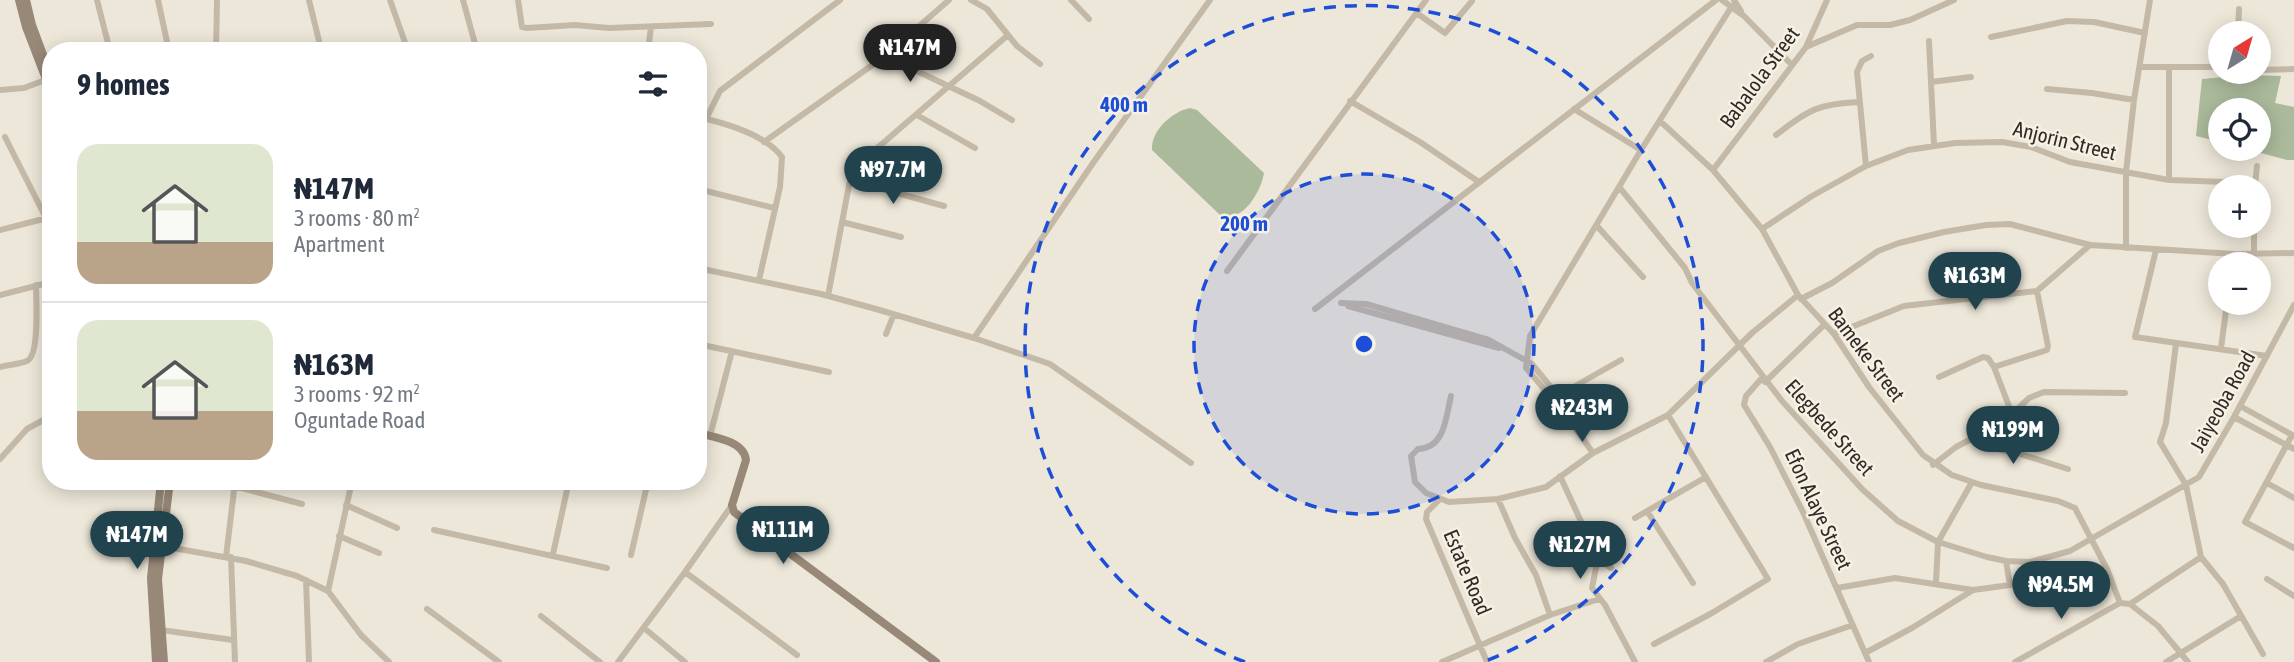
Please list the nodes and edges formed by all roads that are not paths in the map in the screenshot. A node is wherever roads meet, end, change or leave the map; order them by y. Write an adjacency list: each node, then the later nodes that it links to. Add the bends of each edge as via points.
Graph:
1 (19, 0): 45 (main road)
2 (26, 0): 43 (main road)
3 (97, 0): 33 (street)
4 (158, 0): 34 (street)
5 (217, 0): 35 (street)
6 (309, 0): 36 (street)
7 (390, 0): 37 (street)
8 (463, 0): 38 (street)
9 (518, 0): 28 (street, via 520,22 527,29 575,24)
10 (839, 0): 62 (street, via 720,91)
11 (949, 0): 41 (street)
12 (971, 0): 30 (street, via 987,9)
13 (1071, 0): 25 (street)
14 (1210, 0): 117 (street)
15 (1426, 0): 24 (street)
16 (1716, 0): 61 (street)
17 (1722, 0): 22 (street)
18 (1828, 0): 40 (street, Babalola Street)
19 (1954, 0): 40 (street, via 1890,25 1857,25)
20 (2150, 0): 29 (street)
21 (1472, 1): 24 (street, via 1445,33)
22 (1733, 3): 46 (street); 66 (street)
23 (2239, 9): 26 (street)
24 (1418, 14): 59 (street)
25 (1089, 19)
26 (2238, 21)
27 (711, 24): 28 (street)
28 (652, 27): 39 (street)
29 (2145, 33): 31 (street, via 2067,21); 47 (street)
30 (1008, 35): 44 (street); 55 (street)
31 (1991, 37)
32 (1930, 41): 54 (street)
33 (108, 42)
34 (167, 42)
35 (216, 42)
36 (319, 42)
37 (405, 42)
38 (475, 42)
39 (650, 42)
40 (1806, 47): 46 (street, Babalola Street)
41 (885, 56): 55 (street); 69 (street)
42 (1871, 56): 60 (street, via 1858,66)
43 (42, 58)
44 (1040, 64)
45 (42, 65)
46 (1792, 65): 75 (street, Babalola Street)
47 (2140, 67): 49 (street); 58 (street)
48 (2208, 67): 49 (street)
49 (2169, 68): 79 (street)
50 (2294, 69): 51 (street)
51 (2272, 70)
52 (1971, 76): 54 (street)
53 (42, 80): 57 (street)
54 (1931, 82): 70 (street)
55 (947, 87): 63 (street); 65 (street)
56 (2047, 89): 58 (street)
57 (0, 90)
58 (2134, 100): 76 (street)
59 (1350, 101): 80 (street); 100 (street)
60 (1859, 102): 67 (street, via 1807,111); 73 (street)
61 (1574, 109): 72 (street); 80 (street)
62 (707, 110)
63 (917, 115): 71 (street); 78 (street, via 868,156)
64 (707, 120): 69 (street)
65 (1012, 120)
66 (1660, 121): 72 (street); 75 (street, Bameke Street)
67 (1776, 135)
68 (5, 137): 85 (street)
69 (764, 142): 86 (street, via 782,157)
70 (1934, 145): 73 (street, Anjorin Street); 76 (street, Anjorin Street, via 2002,142)
71 (975, 148)
72 (1641, 149): 82 (street)
73 (1866, 166): 90 (street, Anjorin Street)
74 (2257, 166): 77 (street)
75 (1713, 170): 90 (street, Bameke Street)
76 (2126, 173): 79 (street, Anjorin Street); 94 (street)
77 (2256, 175)
78 (850, 180): 84 (street); 88 (street)
79 (2168, 180): 81 (street, Anjorin Street)
80 (1479, 182): 110 (street)
81 (2208, 182)
82 (1620, 188): 89 (street); 119 (street, Elegbede Street)
83 (707, 191): 86 (street)
84 (944, 206)
85 (42, 208)
86 (774, 208): 102 (street)
87 (42, 219): 91 (street)
88 (842, 222): 92 (street); 107 (street)
89 (1597, 226): 101 (street); 126 (street, via 1530,336)
90 (1762, 229): 108 (street, Bameke Street)
91 (0, 230)
92 (901, 237)
93 (2090, 245): 94 (street); 105 (street); 108 (street, via 2010,224 1944,232 1878,251)
94 (2126, 248): 95 (street)
95 (2156, 250): 96 (street); 118 (street, via 2135,337)
96 (2208, 253)
97 (2294, 253): 98 (street)
98 (2271, 254)
99 (707, 270): 102 (street)
100 (1227, 271)
101 (1643, 278)
102 (758, 280): 107 (street)
103 (42, 284): 104 (street)
104 (36, 285): 106 (street); 127 (street, via 32,357)
105 (2037, 291): 116 (street, via 1904,306); 128 (street, via 2047,350)
106 (0, 295)
107 (828, 296): 111 (street)
108 (1800, 297): 114 (street, Bameke Street); 119 (street)
109 (2294, 305): 113 (street, Jaiyeoba Road)
110 (1315, 309)
111 (894, 314): 115 (street); 117 (street)
112 (2225, 315): 121 (street)
113 (2292, 316): 124 (street, Jaiyeoba Road)
114 (1824, 325): 116 (street, Bameke Street); 131 (street)
115 (886, 334)
116 (1834, 334): 148 (street, Bameke Street, via 1869,387)
117 (974, 338): 147 (street, via 1050,364)
118 (2176, 344): 121 (street); 154 (street, via 2160,442)
119 (1740, 345): 131 (street, Elegbede Street); 137 (street)
120 (707, 346): 123 (street)
121 (2221, 348): 124 (street)
122 (1504, 349): 122 (street, via 1489,340 1378,307 1341,303); 126 (street)
123 (732, 351): 129 (street); 141 (street)
124 (2267, 356): 135 (street, Jaiyeoba Road)
125 (1620, 360): 134 (street)
126 (1527, 362): 134 (street, via 1526,368)
127 (0, 367)
128 (1994, 367): 130 (street, via 1983,357); 136 (street)
129 (829, 372)
130 (1939, 377)
131 (1763, 380): 174 (street, Elegbede Street, via 1862,489 1898,521); 191 (street, Efon Alaye Street, via 1746,396 1744,405 1781,469)
132 (2125, 393): 136 (street, via 2044,392 2029,398)
133 (1451, 396): 163 (street, via 1441,438 1417,450 1410,460 1415,482)
134 (1552, 396): 145 (street)
135 (2240, 406): 138 (street, Jaiyeoba Road); 142 (street)
136 (2012, 414): 143 (street)
137 (1668, 415): 145 (street); 151 (street)
138 (2234, 417): 144 (street); 154 (street, Jaiyeoba Road, via 2199,477)
139 (42, 421): 146 (street, via 27,429)
140 (707, 435): 141 (main road)
141 (710, 436): 167 (main road, via 736,445 745,454)
142 (2293, 436): 144 (street)
143 (1974, 439): 148 (street); 149 (street, via 1983,446)
144 (2291, 447): 153 (street)
145 (1593, 453): 150 (street)
146 (0, 459)
147 (1191, 463)
148 (1933, 464): 152 (street, Bameke Street)
149 (2068, 468)
150 (1560, 476): 164 (street, via 1546,487); 182 (street)
151 (1706, 477): 168 (street); 206 (street, via 1769,579)
152 (1972, 482): 173 (street, Bameke Street, via 2068,504 2078,512); 174 (street)
153 (2267, 483): 162 (street); 176 (street, via 2245,522)
154 (2186, 485): 173 (street, Jaiyeoba Road); 180 (street)
155 (160, 490): 214 (main road, via 151,578)
156 (169, 490): 175 (main road)
157 (234, 490): 181 (street)
158 (257, 490): 165 (street)
159 (350, 490): 166 (street)
160 (567, 490): 178 (street)
161 (646, 490): 179 (street)
162 (2294, 498)
163 (1440, 499): 164 (street); 207 (street, Estate Road, via 1426,519)
164 (1498, 499): 199 (street, via 1536,575)
165 (302, 504)
166 (346, 505): 170 (street); 172 (street)
167 (732, 505): 186 (street); 223 (main road, via 734,512)
168 (1647, 511): 169 (street); 189 (street)
169 (1635, 518)
170 (397, 527)
171 (434, 530): 178 (street)
172 (339, 536): 177 (street); 193 (street)
173 (2091, 540): 183 (street, Elegbede Street, via 2030,562); 196 (street, Bameke Street)
174 (1938, 542): 183 (street, Elegbede Street); 190 (street)
175 (162, 546): 181 (street); 204 (main road, via 158,579)
176 (2294, 548)
177 (379, 553)
178 (553, 554): 184 (street)
179 (631, 555)
180 (2201, 556): 197 (street); 200 (street)
181 (228, 557): 188 (street); 205 (street)
182 (1598, 558): 185 (street); 195 (street, via 1592,588)
183 (2006, 561): 192 (street, via 2010,585)
184 (607, 568)
185 (1611, 568)
186 (685, 572): 203 (street); 211 (street)
187 (2267, 579): 194 (street)
188 (306, 580): 193 (street); 217 (street)
189 (1693, 583)
190 (1936, 583): 191 (street, via 1895,578); 192 (street)
191 (1837, 588): 202 (street, Efon Alaye Street)
192 (1973, 590): 208 (street)
193 (328, 591): 212 (street)
194 (2294, 596)
195 (1599, 599): 199 (street); 213 (street)
196 (2120, 603): 197 (street); 229 (street)
197 (2130, 604): 209 (street, via 2158,626)
198 (427, 608): 219 (street)
199 (1550, 615): 207 (street)
200 (2241, 616): 209 (street); 210 (street)
201 (541, 617): 220 (street)
202 (1853, 625): 208 (street, Efon Alaye Street); 227 (street, via 1798,644)
203 (644, 628): 221 (street); 222 (street)
204 (161, 630): 205 (street); 215 (main road)
205 (233, 640): 216 (street)
206 (1654, 644)
207 (1480, 645): 224 (street); 225 (street, Estate Road)
208 (1865, 653): 228 (street, Efon Alaye Street)
209 (2181, 654): 230 (street); 231 (street)
210 (2263, 654)
211 (797, 655)
212 (380, 658): 218 (street)
213 (1635, 660): 226 (street)
214 (156, 662)
215 (164, 662)
216 (235, 662)
217 (309, 662)
218 (389, 662)
219 (499, 662)
220 (600, 662)
221 (618, 662)
222 (685, 662)
223 (936, 662)
224 (1442, 662)
225 (1487, 662)
226 (1626, 662)
227 (1766, 662)
228 (1869, 662)
229 (2015, 662)
230 (2166, 662)
231 (2188, 662)

